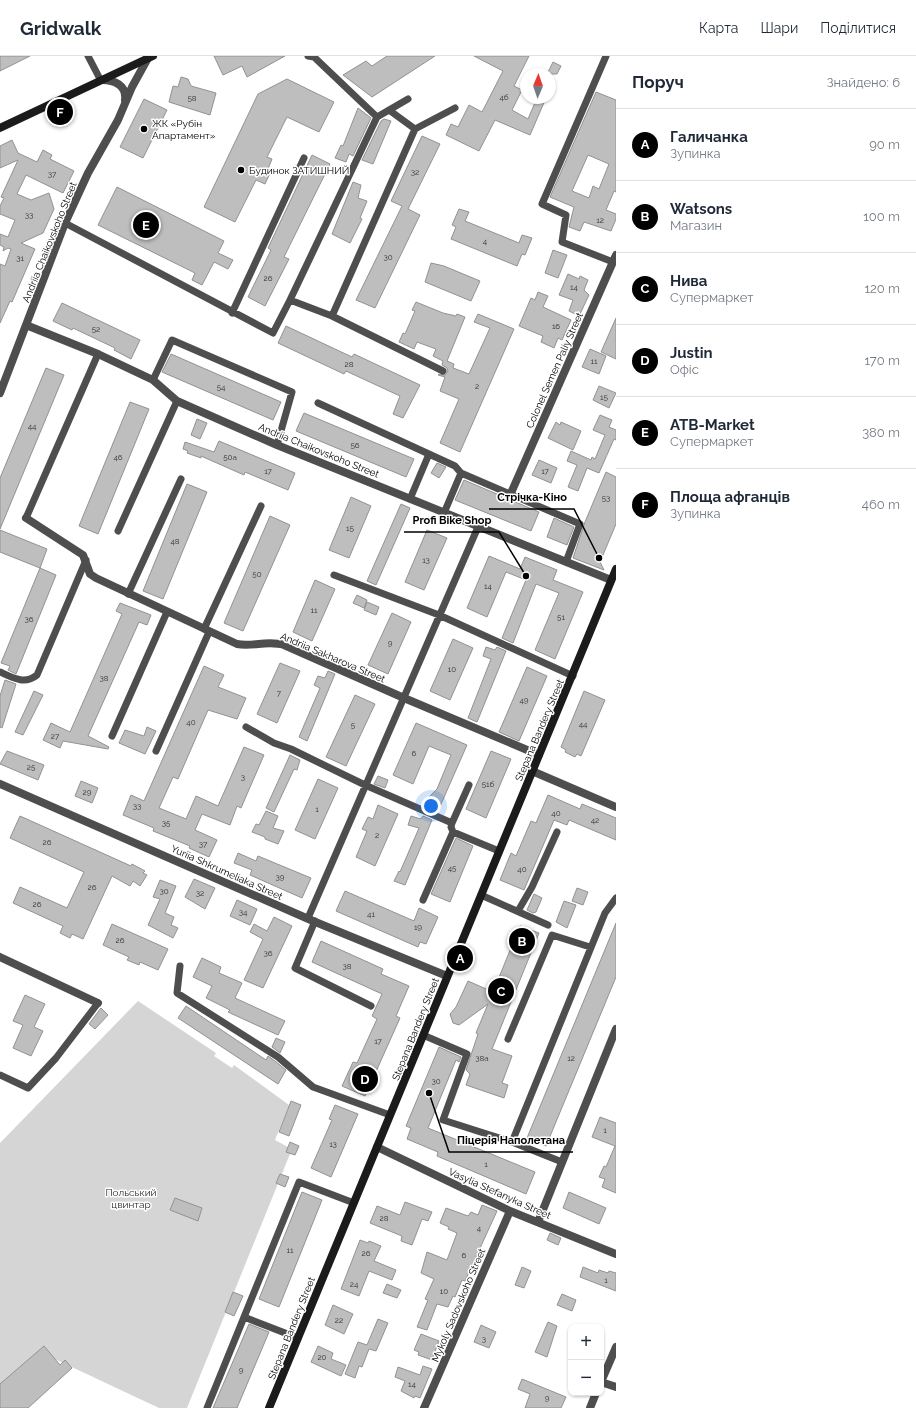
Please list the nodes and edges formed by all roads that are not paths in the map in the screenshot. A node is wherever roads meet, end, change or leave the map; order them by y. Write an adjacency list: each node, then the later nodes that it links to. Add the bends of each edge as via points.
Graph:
1 (88, 56): 5 (lane)
2 (313, 56): 10 (lane)
3 (606, 56): 15 (lane, via 542,204 566,215 562,242)
4 (150, 57): 5 (street); 7 (street, Andriia Chaikovskoho Street)
5 (100, 79): 7 (street, via 121,85 125,91); 11 (street)
6 (408, 99): 9 (lane)
7 (125, 103): 14 (street, Andriia Chaikovskoho Street)
8 (455, 108): 12 (lane)
9 (389, 110): 10 (lane); 12 (lane)
10 (377, 117): 16 (lane)
11 (0, 128)
12 (415, 129): 18 (lane)
13 (304, 158): 17 (lane)
14 (65, 223): 17 (lane); 19 (street, Andriia Chaikovskoho Street)
15 (615, 259): 30 (street, Colonel Semen Paliy Street)
16 (290, 300): 17 (lane, via 273,333); 18 (lane)
17 (232, 313)
18 (332, 316): 21 (lane)
19 (26, 325): 20 (street, Andriia Chaikovskoho Street); 23 (street, Andriia Chaikovskoho Street)
20 (98, 354): 22 (street, Andriia Chaikovskoho Street); 34 (lane)
21 (443, 371)
22 (153, 380): 24 (street, Andriia Chaikovskoho Street); 26 (lane, via 172,340 292,392)
23 (0, 393)
24 (177, 401): 26 (street, Andriia Chaikovskoho Street); 36 (lane)
25 (318, 403): 27 (lane)
26 (277, 444): 31 (street, Andriia Chaikovskoho Street)
27 (429, 454): 28 (lane, via 455,466); 31 (lane)
28 (461, 473): 30 (lane); 33 (lane)
29 (181, 479): 42 (lane)
30 (511, 493): 38 (lane, via 580,524)
31 (410, 498): 33 (street, Andriia Chaikovskoho Street)
32 (261, 506): 45 (lane)
33 (444, 513): 35 (street, Andriia Chaikovskoho Street)
34 (26, 518): 37 (street, Andriia Sakharova Street, via 83,555)
35 (478, 527): 38 (street, Andriia Chaikovskoho Street); 44 (lane)
36 (118, 531)
37 (86, 560): 42 (street, Andriia Sakharova Street, via 90,574); 46 (lane, via 37,675 33,679 20,681)
38 (566, 562): 41 (street, Andriia Chaikovskoho Street)
39 (616, 569): 41 (street, Stepana Bandery Street)
40 (334, 575): 44 (lane)
41 (611, 580): 47 (street, Stepana Bandery Street)
42 (128, 594): 43 (street, Andriia Sakharova Street)
43 (167, 612): 45 (street, Andriia Sakharova Street); 50 (lane)
44 (438, 615): 47 (lane); 48 (lane)
45 (206, 630): 48 (street, Andriia Sakharova Street, via 240,644 279,643); 51 (lane)
46 (0, 672)
47 (573, 676): 52 (street, Stepana Bandery Street)
48 (404, 698): 52 (street, Andriia Sakharova Street); 55 (lane)
49 (246, 727): 55 (lane, via 274,743)
50 (112, 736)
51 (156, 751)
52 (539, 755): 53 (street, Stepana Bandery Street)
53 (532, 771): 57 (street); 61 (street, Stepana Bandery Street)
54 (0, 784): 66 (street, Yuriia Shkrumeliaka Street)
55 (365, 785): 58 (lane); 66 (lane)
56 (469, 785): 58 (lane)
57 (616, 807)
58 (452, 823): 59 (lane)
59 (452, 832): 61 (lane); 64 (lane)
60 (557, 832): 65 (lane)
61 (499, 851): 62 (street, Stepana Bandery Street)
62 (481, 895): 65 (lane); 71 (street, Stepana Bandery Street)
63 (616, 898): 68 (lane, via 605,912)
64 (423, 900)
65 (518, 911): 67 (lane)
66 (311, 920): 71 (street, Yuriia Shkrumeliaka Street); 73 (lane, via 295,968)
67 (548, 924)
68 (590, 947): 76 (lane, via 552,935); 79 (lane)
69 (0, 957): 72 (street)
70 (180, 966): 78 (lane, via 177,994 278,1057 313,1087)
71 (447, 976): 75 (street, Stepana Bandery Street)
72 (98, 1003): 77 (lane, via 56,1058 28,1088)
73 (371, 1006)
74 (616, 1029): 81 (street)
75 (423, 1035): 78 (street, Stepana Bandery Street); 79 (lane, via 466,1054 443,1120)
76 (508, 1039)
77 (0, 1075)
78 (390, 1115): 80 (street, Stepana Bandery Street)
79 (512, 1142): 81 (lane)
80 (377, 1146): 82 (street, Stepana Bandery Street); 83 (street, Vasylia Stefanyka Street)
81 (562, 1162): 84 (street)
82 (354, 1203): 86 (lane, via 299,1182); 87 (street, Stepana Bandery Street)
83 (510, 1211): 84 (street, Vasylia Stefanyka Street); 95 (street, Mykoly Sadovskoho Street)
84 (538, 1222): 85 (street, Vasylia Stefanyka Street)
85 (616, 1254)
86 (244, 1317): 87 (lane); 93 (lane)
87 (298, 1338): 94 (street, Stepana Bandery Street)
88 (616, 1347): 89 (street)
89 (604, 1375)
90 (604, 1383): 91 (street)
91 (616, 1387)
92 (595, 1396): 96 (street)
93 (207, 1408)
94 (269, 1408)
95 (424, 1408)
96 (590, 1408)

